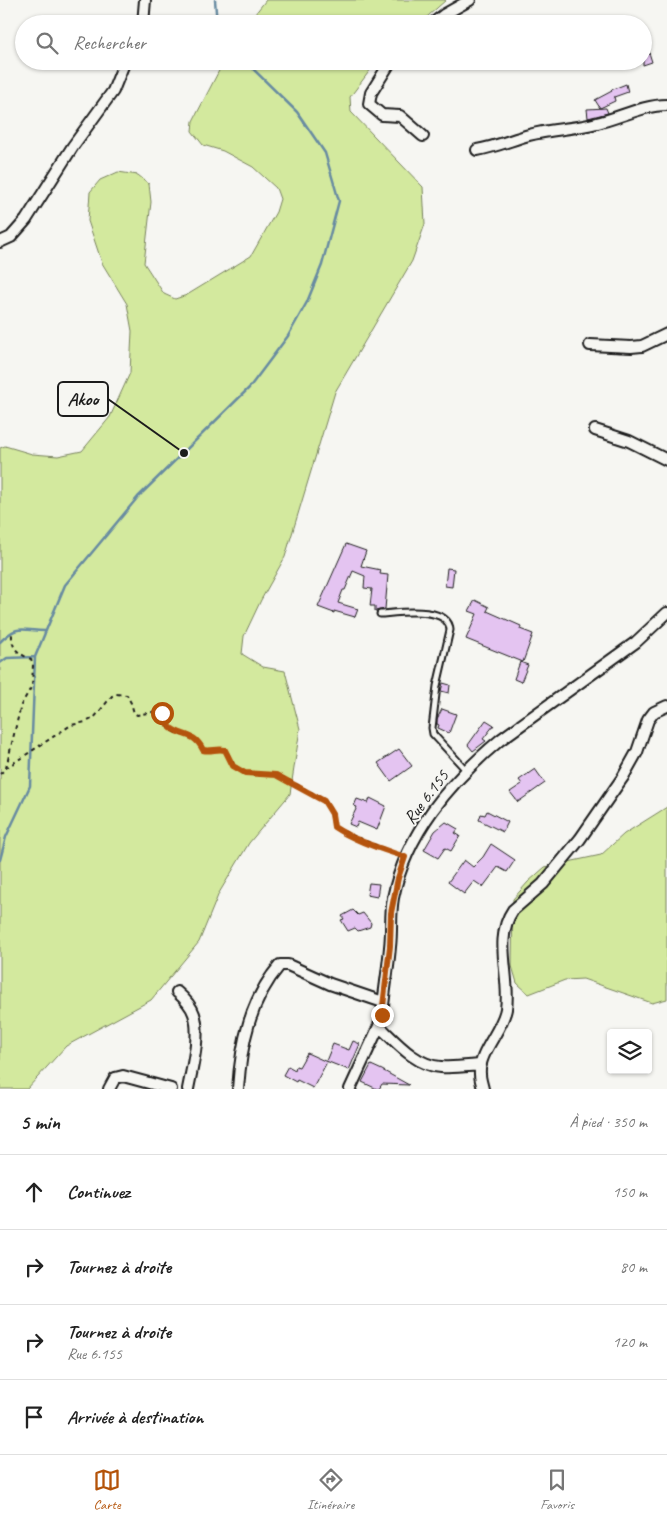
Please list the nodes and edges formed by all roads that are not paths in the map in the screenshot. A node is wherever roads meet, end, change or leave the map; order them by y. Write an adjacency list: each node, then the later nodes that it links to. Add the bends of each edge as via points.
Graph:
1 (144, 0): 3 (street)
2 (470, 0): 4 (street)
3 (143, 15)
4 (444, 15)
5 (121, 70): 10 (street, via 113,91 26,220 11,237)
6 (385, 70): 8 (street, via 371,93 370,104 382,115 400,116)
7 (667, 105): 9 (street, via 594,124 529,135 493,148)
8 (423, 136)
9 (477, 150)
10 (0, 242)
11 (667, 334): 12 (street, via 642,346)
12 (590, 345)
13 (595, 430): 14 (street, via 629,441)
14 (667, 460)
15 (667, 613): 18 (street, Rue 6.155, via 636,642 500,740)
16 (380, 614): 18 (lane, via 417,612 437,615 450,625 432,728)
17 (667, 706): 22 (street, via 654,712 648,720 637,752 623,777 580,839 543,884 510,914 503,943 506,1010)
18 (467, 771): 20 (street, Rue 6.155, via 434,807 405,857 391,913)
19 (177, 992): 25 (street, via 194,1014 197,1040)
20 (383, 1002): 21 (street, Rue 6.155); 26 (street, via 288,965 280,965 260,992 250,1018 239,1068)
21 (379, 1026): 22 (street, via 403,1048 431,1066); 27 (street, Rue 6.155)
22 (481, 1065): 28 (street)
23 (110, 1089): 24 (street, via 115,1078 123,1076)
24 (171, 1089)
25 (188, 1089)
26 (238, 1089)
27 (350, 1089)
28 (483, 1089)

